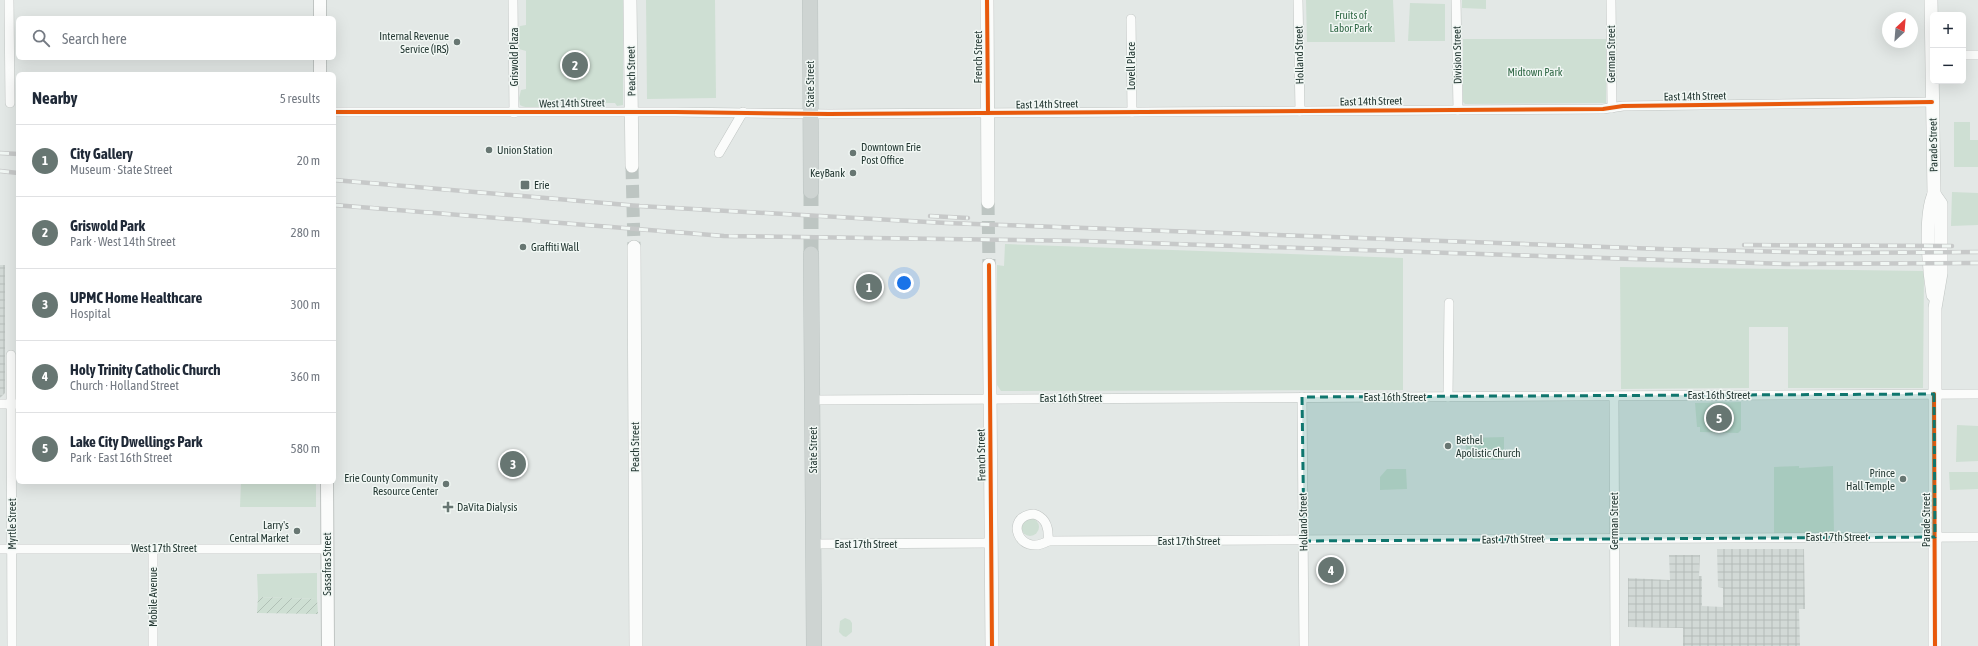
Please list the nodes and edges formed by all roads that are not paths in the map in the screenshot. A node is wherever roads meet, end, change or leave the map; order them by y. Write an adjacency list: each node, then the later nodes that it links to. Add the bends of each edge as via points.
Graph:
1 (9, 0): 13 (street)
2 (320, 0): 11 (street)
3 (513, 0): 29 (street, Griswold Plaza)
4 (630, 0): 24 (main road, Peach Street)
5 (810, 0): 30 (main road, State Street)
6 (987, 0): 31 (main road, French Street)
7 (1298, 0): 25 (street, Holland Street)
8 (1456, 0): 23 (street, Division Street)
9 (1611, 0): 22 (street, German Street)
10 (1931, 0): 14 (main road, Parade Street)
11 (320, 16)
12 (1131, 19): 28 (street, Lovell Place)
13 (14, 44): 21 (street)
14 (1932, 48)
15 (1966, 55): 16 (street)
16 (1978, 55)
17 (320, 60): 18 (street)
18 (320, 72)
19 (1932, 84): 20 (main road, Parade Street)
20 (1932, 102): 22 (street, East 14th Street); 41 (main road, Parade Street, via 1934,194 1941,204 1941,273 1935,308)
21 (10, 103)
22 (1612, 108): 23 (street, East 14th Street)
23 (1458, 110): 25 (street, East 14th Street)
24 (631, 111): 27 (street, West 14th Street); 29 (street, West 14th Street); 33 (main road, Peach Street)
25 (1300, 111): 28 (street, East 14th Street)
26 (336, 112): 29 (street, West 14th Street)
27 (743, 112): 30 (street, West 14th Street); 32 (street)
28 (1132, 112): 31 (street, East 14th Street)
29 (514, 113)
30 (810, 113): 31 (street, East 14th Street); 34 (main road, State Street)
31 (988, 113): 35 (main road, French Street)
32 (720, 153)
33 (632, 166)
34 (811, 191)
35 (988, 202)
36 (634, 247): 65 (main road, Peach Street)
37 (811, 254): 47 (main road, State Street)
38 (989, 265): 46 (main road, French Street)
39 (1449, 303): 45 (street)
40 (11, 355): 49 (street, Myrtle Street)
41 (1934, 394): 42 (street, East 16th Street); 43 (street, East 16th Street); 51 (main road, Parade Street)
42 (1978, 394)
43 (1614, 396): 45 (street, East 16th Street); 53 (street, German Street)
44 (1302, 397): 45 (street, East 16th Street); 46 (street, East 16th Street); 54 (street, Holland Street)
45 (1448, 397)
46 (990, 399): 47 (street, East 16th Street); 56 (main road, French Street)
47 (812, 400): 57 (main road, State Street)
48 (0, 404): 49 (street)
49 (15, 404): 60 (street, Myrtle Street)
50 (327, 484): 61 (street, Sassafras Street)
51 (1935, 537): 52 (street, East 17th Street); 53 (street, East 17th Street); 70 (main road, Parade Street)
52 (1978, 537)
53 (1614, 538): 54 (street, East 17th Street); 69 (street, German Street)
54 (1304, 540): 55 (street, East 17th Street); 68 (street, Holland Street)
55 (1048, 542)
56 (991, 543): 57 (street, East 17th Street); 67 (main road, French Street)
57 (813, 544): 66 (main road, State Street)
58 (153, 548): 60 (street, West 17th Street); 61 (street, West 17th Street); 63 (street, Mobile Avenue)
59 (0, 549): 60 (street, West 17th Street)
60 (12, 549): 62 (street, Myrtle Street)
61 (327, 549): 64 (street, Sassafras Street)
62 (12, 646)
63 (153, 646)
64 (328, 646)
65 (636, 646)
66 (814, 646)
67 (992, 646)
68 (1304, 646)
69 (1615, 646)
70 (1935, 646)

